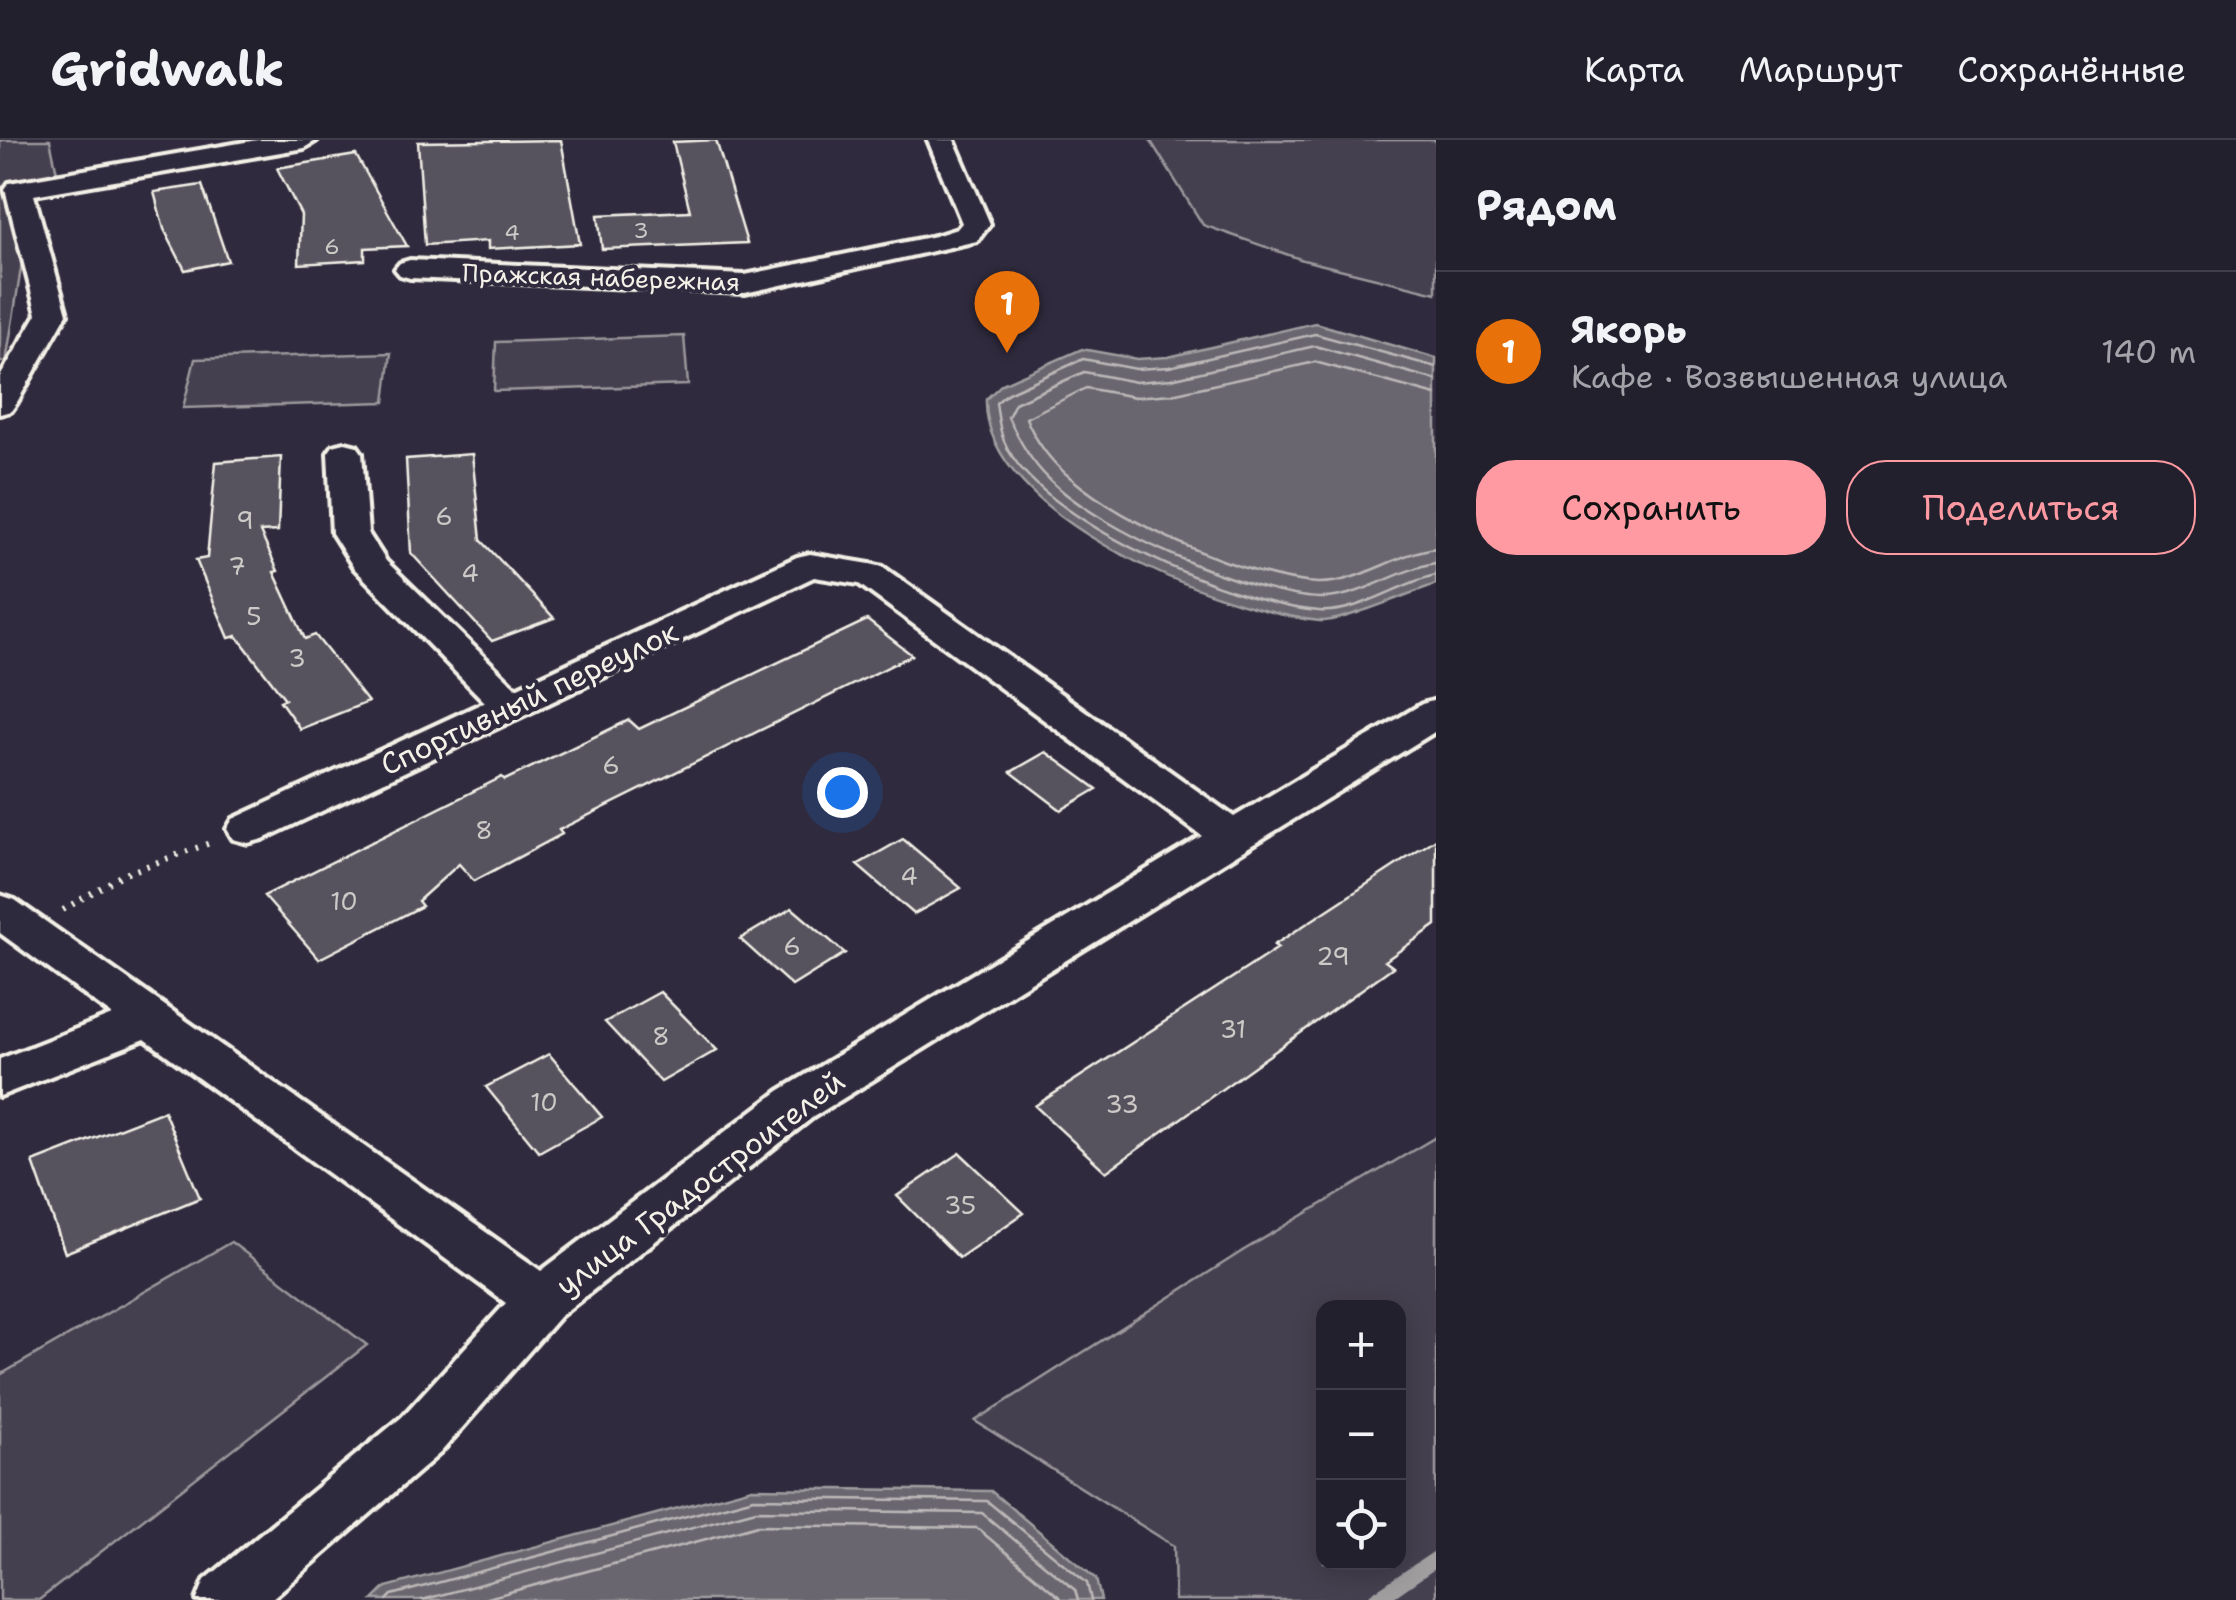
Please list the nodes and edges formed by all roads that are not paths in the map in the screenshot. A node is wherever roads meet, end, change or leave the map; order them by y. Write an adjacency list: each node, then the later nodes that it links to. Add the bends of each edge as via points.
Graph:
1 (304, 140): 4 (street, via 19,189 52,314)
2 (942, 140): 3 (street, Пражская набережная, via 976,224 966,235 745,284)
3 (410, 269)
4 (0, 404)
5 (345, 454): 6 (street, via 350,533 372,568)
6 (513, 707): 8 (street, Спортивный переулок); 9 (street, Спортивный переулок, via 810,565 870,575)
7 (1436, 713): 9 (street, улица Градостроителей)
8 (248, 829)
9 (1232, 837): 13 (street, улица Градостроителей, via 796,1104)
10 (14, 921): 11 (street)
11 (147, 1020): 12 (street); 13 (street)
12 (0, 1078)
13 (542, 1300): 14 (street, улица Градостроителей, via 422,1435)
14 (226, 1600)

